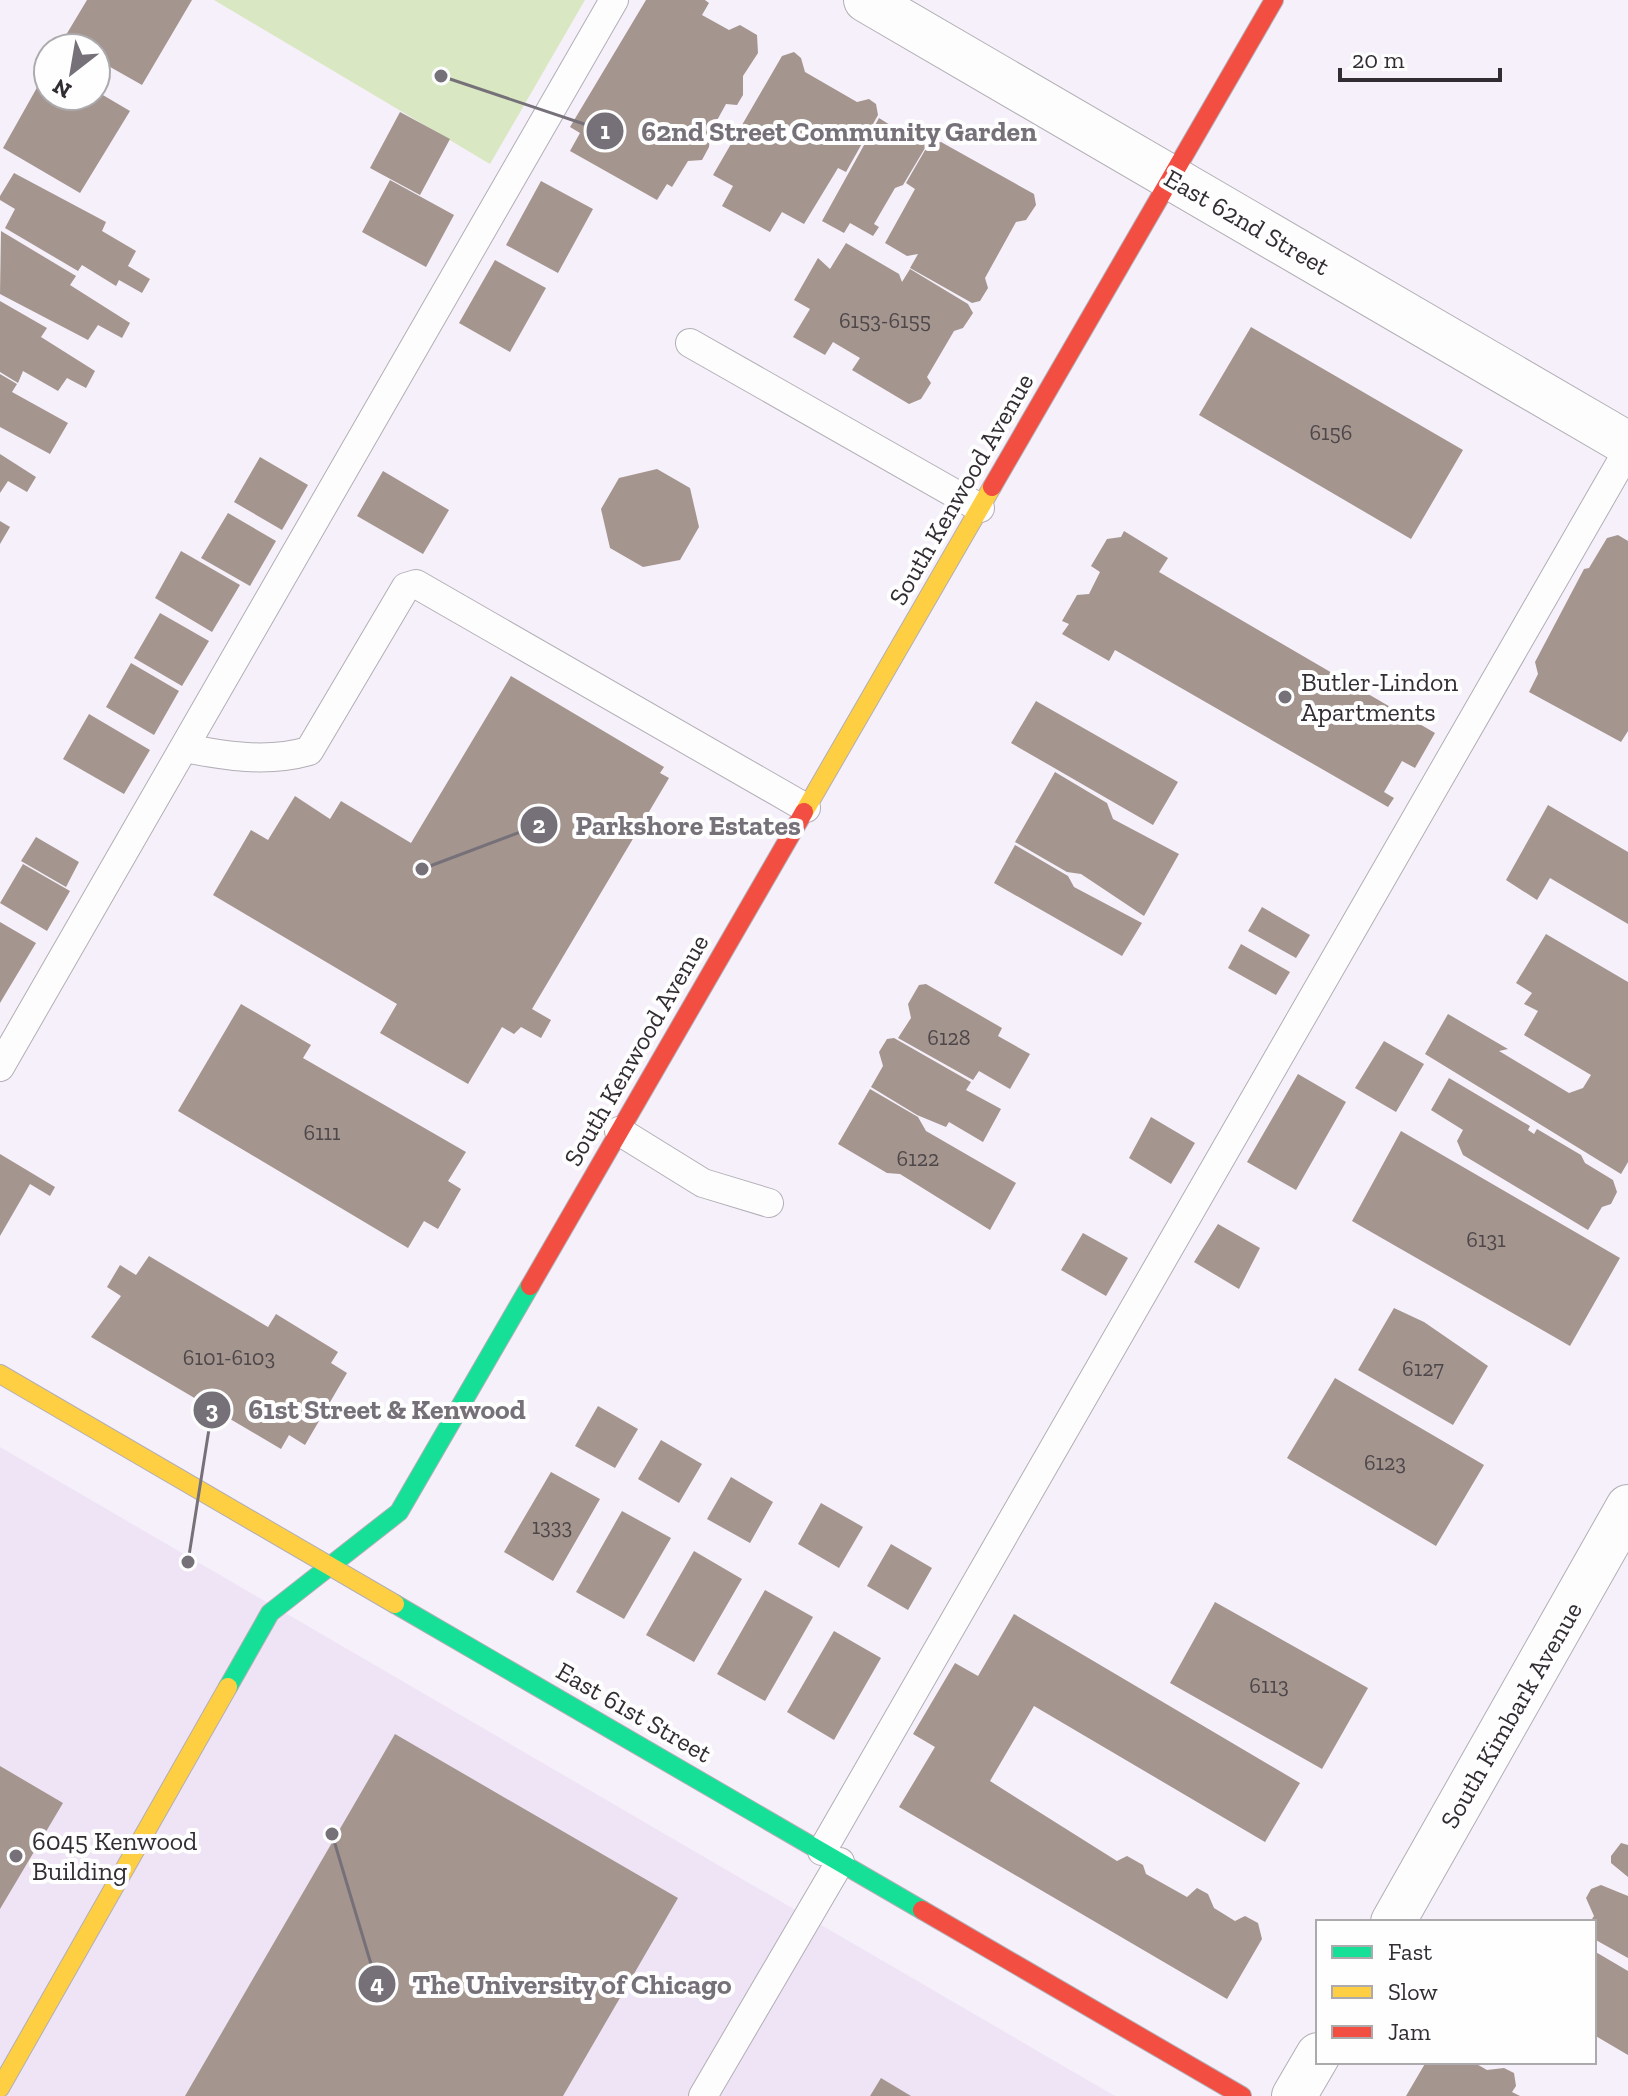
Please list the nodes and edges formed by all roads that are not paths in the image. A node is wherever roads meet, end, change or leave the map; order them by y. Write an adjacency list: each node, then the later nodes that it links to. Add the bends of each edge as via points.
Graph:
1 (614, 0): 9 (lane)
2 (1274, 0): 4 (street, South Kenwood Avenue)
3 (868, 1): 4 (street, East 62nd Street)
4 (1171, 178): 6 (street, East 62nd Street); 8 (street, South Kenwood Avenue)
5 (690, 343): 8 (lane)
6 (1628, 444)
7 (1628, 450): 17 (lane)
8 (980, 508): 10 (street, South Kenwood Avenue)
9 (184, 748): 10 (lane, via 235,757 288,757 309,751 406,587 416,584); 11 (lane)
10 (806, 808): 12 (street, South Kenwood Avenue)
11 (0, 1067)
12 (619, 1131): 13 (lane, via 703,1183); 16 (street, South Kenwood Avenue, via 399,1512)
13 (769, 1203)
14 (0, 1374): 16 (street, East 61st Street)
15 (1628, 1507): 18 (street, South Kimbark Avenue)
16 (330, 1566): 17 (street, East 61st Street); 20 (street, South Kenwood Avenue, via 270,1613)
17 (831, 1857): 21 (lane); 22 (street, East 61st Street)
18 (1394, 1920)
19 (1316, 2058): 23 (street)
20 (0, 2088)
21 (703, 2096)
22 (1242, 2096)
23 (1294, 2096)

